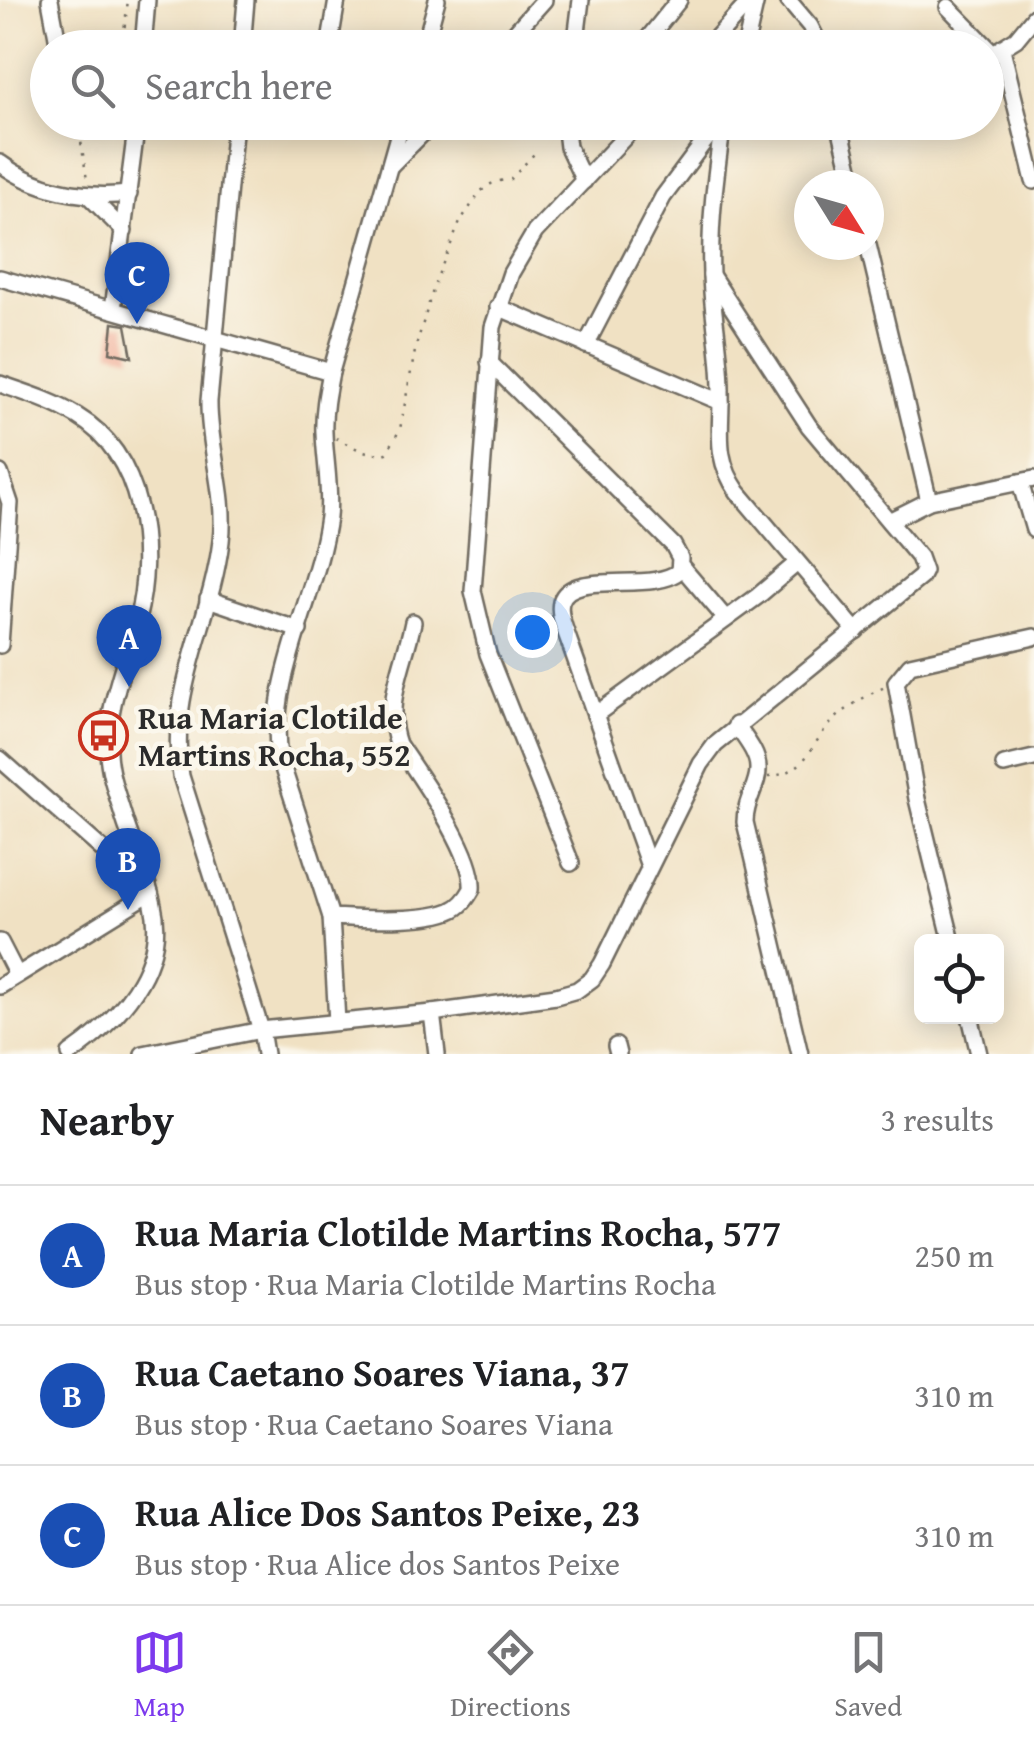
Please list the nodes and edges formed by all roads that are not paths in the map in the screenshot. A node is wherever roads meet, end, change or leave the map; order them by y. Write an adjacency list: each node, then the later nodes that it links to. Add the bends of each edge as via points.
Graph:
1 (50, 0): 13 (street)
2 (147, 0): 14 (street)
3 (246, 0): 15 (street)
4 (337, 0): 16 (street)
5 (437, 0): 17 (street)
6 (542, 0): 18 (street)
7 (581, 0): 19 (street)
8 (679, 0): 20 (street)
9 (753, 0): 21 (street); 22 (street)
10 (788, 0): 23 (street)
11 (948, 7): 24 (street)
12 (1034, 17): 25 (street)
13 (56, 30)
14 (144, 30)
15 (244, 30)
16 (332, 30)
17 (429, 30)
18 (517, 30)
19 (578, 30)
20 (655, 30)
21 (724, 30)
22 (749, 30)
23 (812, 30)
24 (972, 30)
25 (1028, 38): 26 (street)
26 (1004, 48)
27 (1004, 84): 41 (street)
28 (134, 140): 42 (street)
29 (234, 140): 50 (street)
30 (395, 140): 38 (street)
31 (417, 140): 38 (street)
32 (567, 140): 40 (street)
33 (622, 140): 40 (street)
34 (707, 140): 51 (street, via 663,196)
35 (719, 140): 46 (street)
36 (844, 140): 39 (street)
37 (0, 164): 43 (street)
38 (390, 166): 53 (street)
39 (851, 170)
40 (584, 181): 48 (street, via 535,232)
41 (1034, 181)
42 (129, 194): 43 (street); 44 (street)
43 (90, 197): 44 (street)
44 (124, 231): 49 (street)
45 (872, 260): 58 (street)
46 (711, 275): 55 (street); 59 (street, via 810,426)
47 (0, 278): 49 (street)
48 (498, 307): 51 (street); 52 (street)
49 (112, 309): 50 (street)
50 (217, 339): 53 (street); 64 (street, via 209,431 222,538)
51 (586, 345): 55 (street)
52 (489, 362): 63 (street, via 673,544); 76 (street, via 476,611)
53 (331, 372): 67 (street, via 324,405 328,517)
54 (0, 384): 78 (street, via 60,407 96,430 119,460 137,504 145,582 110,718 108,756)
55 (721, 402): 62 (street, via 723,468)
56 (0, 473): 61 (street, via 10,503)
57 (1027, 481): 58 (street); 60 (street)
58 (929, 501): 59 (street)
59 (889, 521): 68 (street, via 924,571)
60 (1034, 530)
61 (4, 553): 69 (street)
62 (797, 564): 65 (street); 68 (street)
63 (681, 566): 65 (street); 71 (street, via 665,580 584,584 562,599 562,618)
64 (208, 599): 67 (street); 87 (street, via 176,746)
65 (726, 619): 71 (street)
66 (413, 622): 79 (street, via 393,697 392,728 470,868 472,888 449,912)
67 (299, 630): 79 (street, via 281,696 278,756)
68 (856, 631): 72 (street)
69 (0, 636)
70 (1034, 637): 80 (street, via 910,665 896,682)
71 (594, 715): 77 (street)
72 (736, 725): 77 (street, via 701,764); 92 (street, via 755,755 757,778 745,822)
73 (1034, 758): 75 (street)
74 (0, 759): 78 (street)
75 (1004, 765)
76 (571, 863)
77 (649, 866): 84 (street, via 602,964 577,990)
78 (150, 892): 82 (street); 88 (street, via 156,934 142,978 107,1025)
79 (331, 917): 85 (street)
80 (950, 934)
81 (0, 942): 82 (street)
82 (16, 976): 83 (street)
83 (0, 986)
84 (432, 1014): 85 (street); 91 (street)
85 (337, 1022): 87 (street)
86 (972, 1024): 93 (street)
87 (262, 1030): 89 (street); 90 (street)
88 (70, 1054)
89 (142, 1054)
90 (266, 1054)
91 (437, 1054)
92 (800, 1054)
93 (979, 1054)

